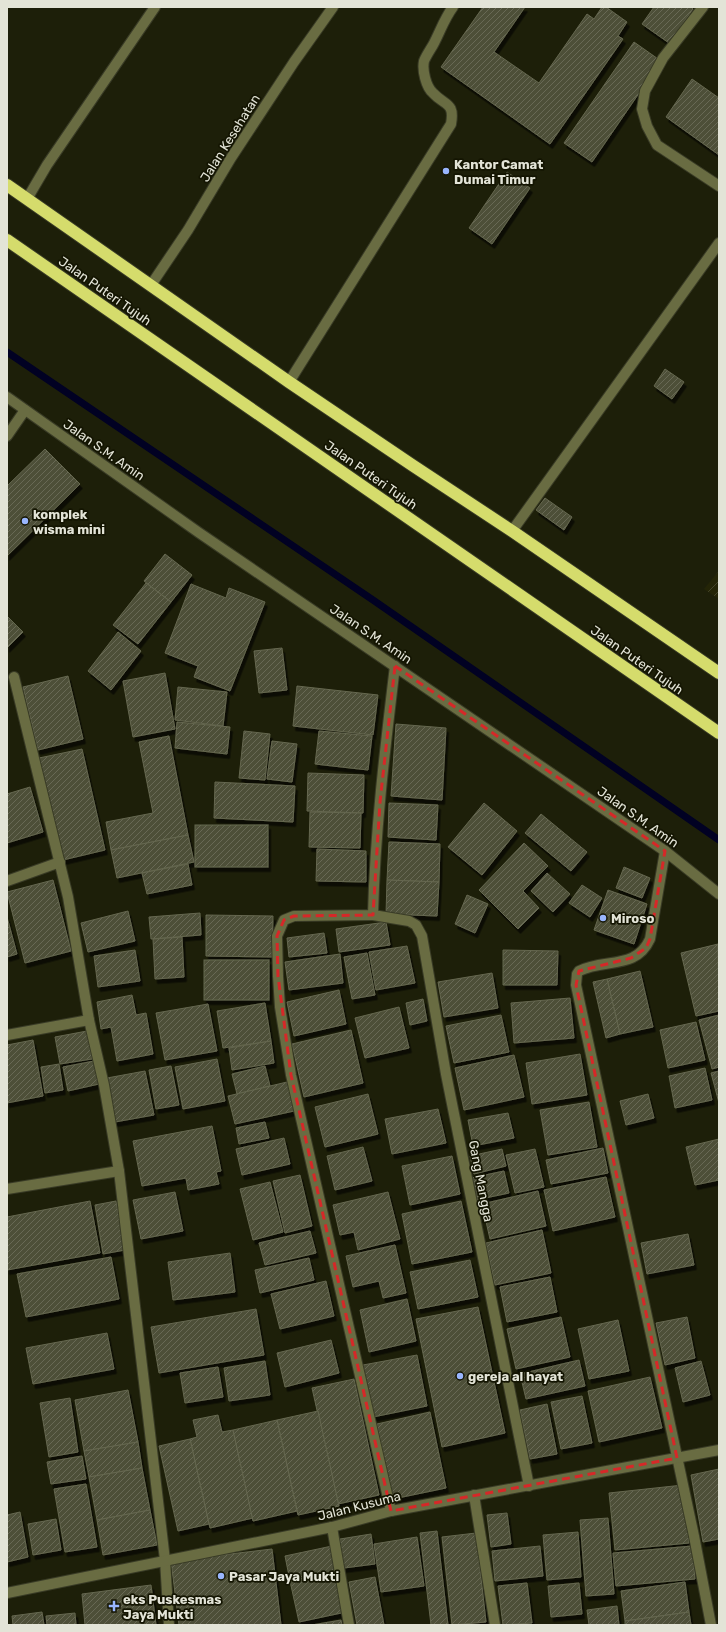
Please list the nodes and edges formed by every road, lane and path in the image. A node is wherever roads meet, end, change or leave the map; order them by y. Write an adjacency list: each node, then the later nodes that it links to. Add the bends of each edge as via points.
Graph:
1 (155, 7): 7 (street)
2 (333, 7): 10 (street, Jalan Kesehatan, via 248,132)
3 (453, 7): 11 (street, via 424,61 428,86 448,104 453,113 451,124)
4 (703, 7): 6 (street, via 663,58 645,91 642,109 657,145)
5 (7, 185): 7 (highway)
6 (719, 186)
7 (27, 198): 10 (highway)
8 (7, 240): 19 (highway, Jalan Puteri Tujuh)
9 (719, 243): 15 (street)
10 (151, 285): 11 (highway)
11 (289, 382): 15 (highway)
12 (7, 397): 13 (street, Jalan S.M. Amin)
13 (25, 410): 14 (street); 16 (street, Jalan S.M. Amin, via 198,532)
14 (7, 436)
15 (512, 531): 17 (highway)
16 (396, 666): 20 (street, Jalan S.M. Amin); 24 (street, via 384,754)
17 (719, 673)
18 (14, 678): 21 (street)
19 (719, 733)
20 (665, 851): 23 (street, Jalan S.M. Amin); 30 (street, via 650,939 646,948 632,958 579,971 576,985)
21 (60, 862): 22 (street); 25 (street)
22 (7, 881)
23 (719, 894)
24 (373, 915): 31 (street, Gang Mangga, via 409,921 416,925 422,936 446,1074); 33 (street, Gang Mangga, via 294,916 284,920 277,936 278,976 280,1007 291,1075)
25 (89, 1020): 26 (street); 27 (street, via 104,1084)
26 (7, 1035)
27 (119, 1171): 28 (street); 35 (street)
28 (7, 1189)
29 (719, 1450): 30 (street, Jalan Kusuma)
30 (677, 1458): 31 (street, Jalan Kusuma); 40 (street)
31 (529, 1486): 32 (street, Jalan Kusuma)
32 (474, 1495): 33 (street, Jalan Kusuma); 39 (street)
33 (391, 1511): 34 (street, Jalan Kusuma)
34 (332, 1527): 35 (street, Jalan Kusuma); 38 (street)
35 (165, 1560): 36 (street, Jalan Kusuma); 37 (street)
36 (7, 1593)
37 (169, 1625)
38 (349, 1625)
39 (495, 1625)
40 (711, 1625)

